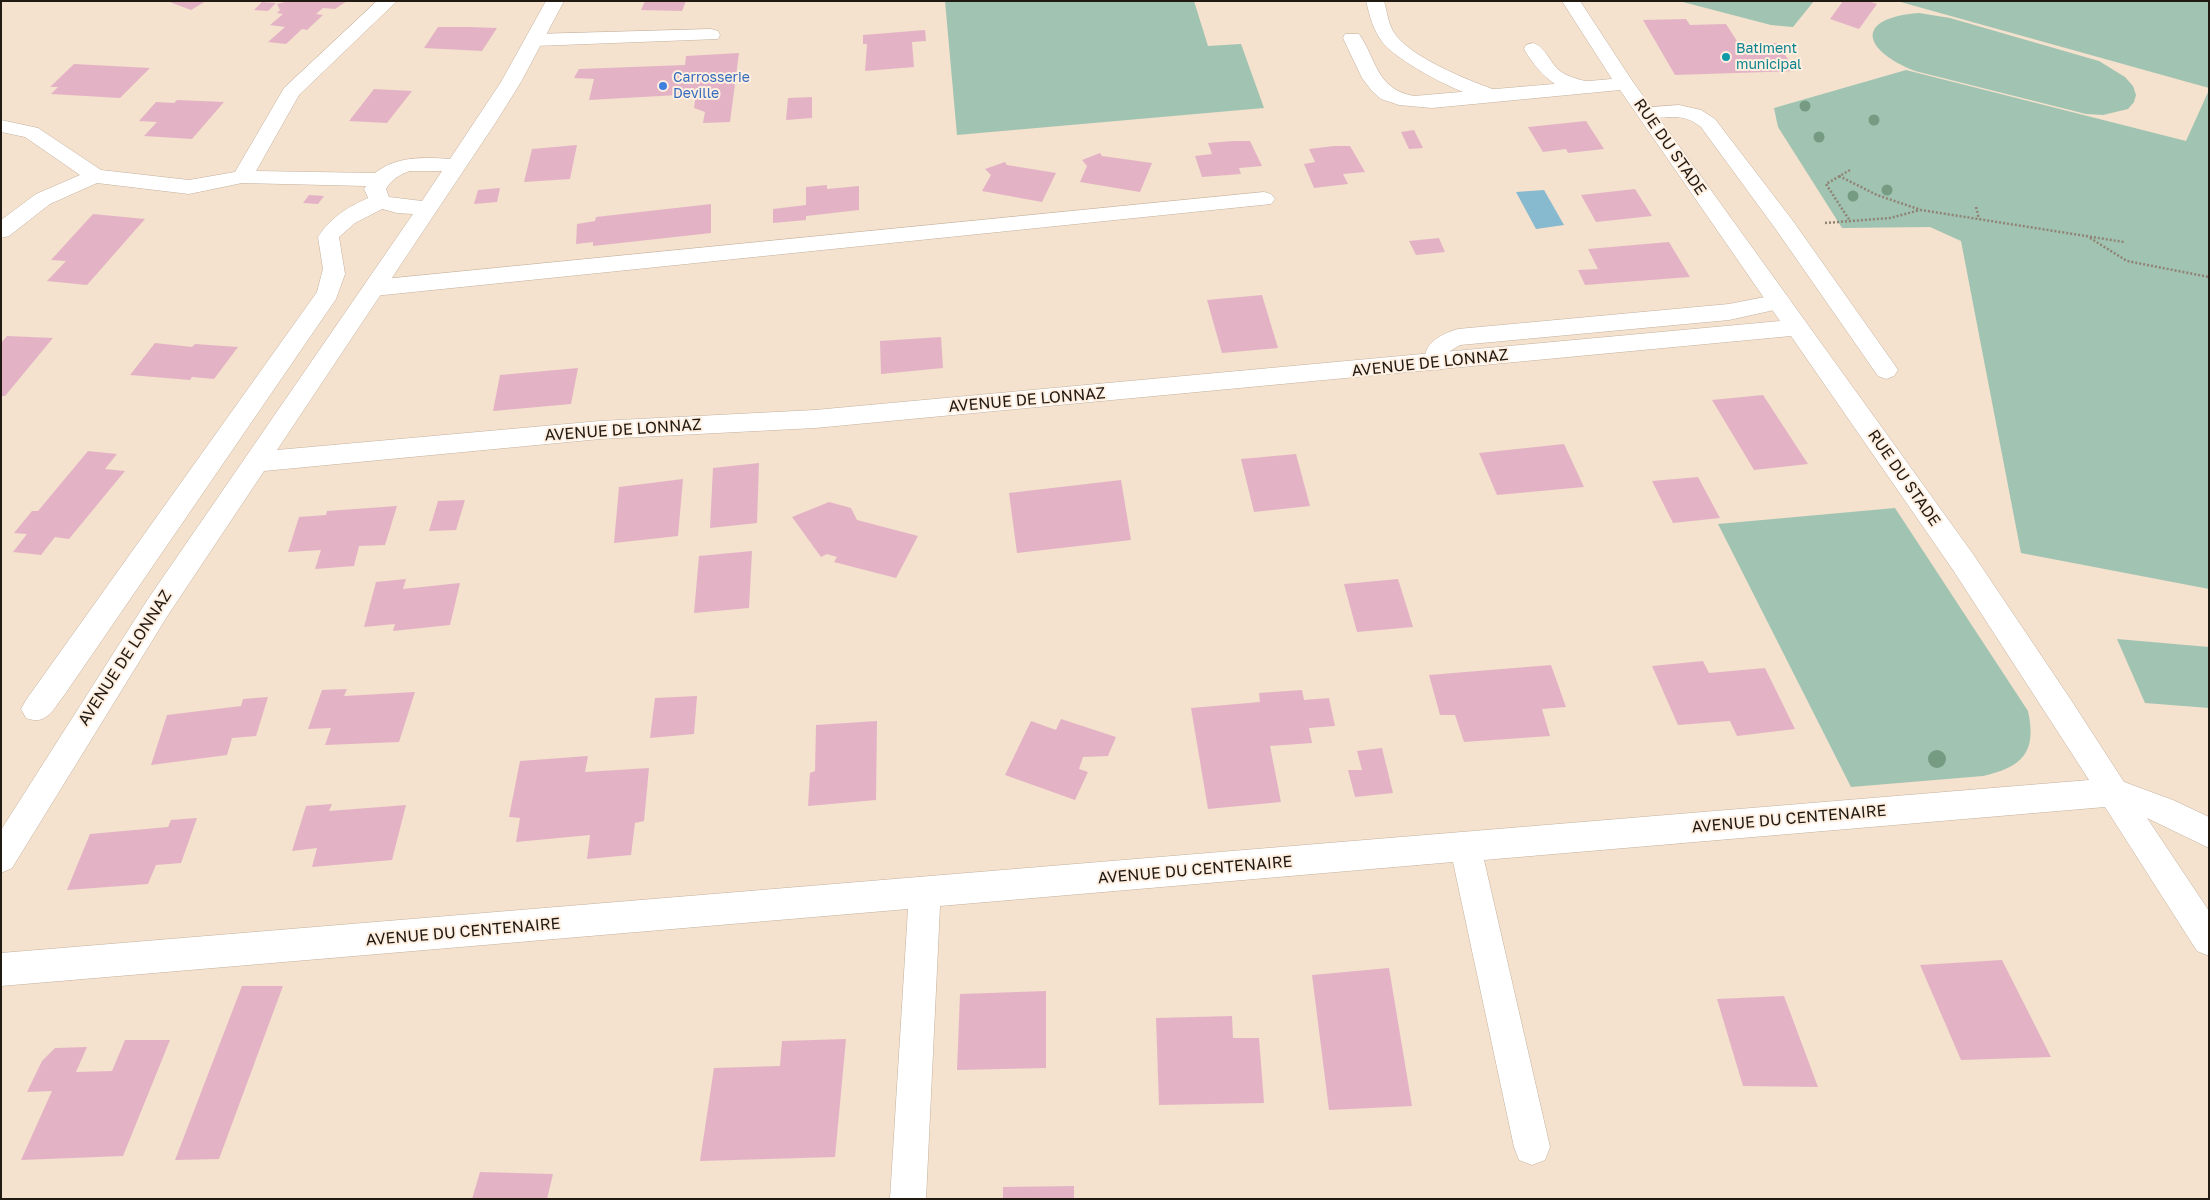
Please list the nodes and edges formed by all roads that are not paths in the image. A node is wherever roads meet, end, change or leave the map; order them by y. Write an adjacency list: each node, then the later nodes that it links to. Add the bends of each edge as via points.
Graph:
1 (388, 1): 16 (street, via 291,92)
2 (555, 1): 7 (street, AVENUE DE LONNAZ)
3 (1375, 1): 11 (street, via 1384,32 1406,54)
4 (1571, 1): 9 (street, RUE DU STADE)
5 (711, 35): 7 (street)
6 (1352, 38): 11 (street, RUE DU STADE, via 1375,85 1391,96 1417,102)
7 (534, 40): 14 (street, AVENUE DE LONNAZ, via 511,82)
8 (1533, 49): 10 (street, via 1550,75 1568,84)
9 (1625, 84): 10 (street, RUE DU STADE); 12 (street, RUE DU STADE)
10 (1586, 87): 11 (street, RUE DU STADE)
11 (1491, 95)
12 (1646, 112): 22 (street, RUE DU STADE); 25 (street, via 1684,110 1703,118 1785,226)
13 (1, 126): 15 (street, via 31,132)
14 (456, 166): 17 (street, via 414,164 392,171); 19 (street, AVENUE DE LONNAZ)
15 (95, 176): 16 (street, via 189,187); 20 (street, via 43,199)
16 (242, 177): 17 (street)
17 (380, 190): 19 (street, via 397,206); 27 (street, via 329,235 328,243 335,266 328,294 61,677)
18 (1264, 199): 21 (street)
19 (427, 208): 21 (street, AVENUE DE LONNAZ)
20 (1, 230)
21 (374, 288): 26 (street, AVENUE DE LONNAZ)
22 (1780, 302): 23 (street, RUE DU STADE); 24 (street, via 1729,312 1458,338 1440,346 1436,353)
23 (1798, 327): 24 (street, AVENUE DE LONNAZ); 28 (street, RUE DU STADE, via 2006,624)
24 (1437, 362): 26 (street, AVENUE DE LONNAZ, via 815,418 600,430)
25 (1886, 370)
26 (256, 462): 31 (street, AVENUE DE LONNAZ, via 158,607)
27 (36, 708)
28 (2112, 792): 29 (street, via 2166,811); 30 (street, AVENUE DU CENTENAIRE); 33 (street, RUE DU STADE)
29 (2209, 834)
30 (1464, 847): 32 (street, AVENUE DU CENTENAIRE); 35 (street)
31 (1, 858)
32 (925, 892): 34 (street, AVENUE DU CENTENAIRE); 36 (street)
33 (2209, 940)
34 (1, 970)
35 (1532, 1147)
36 (908, 1199)

